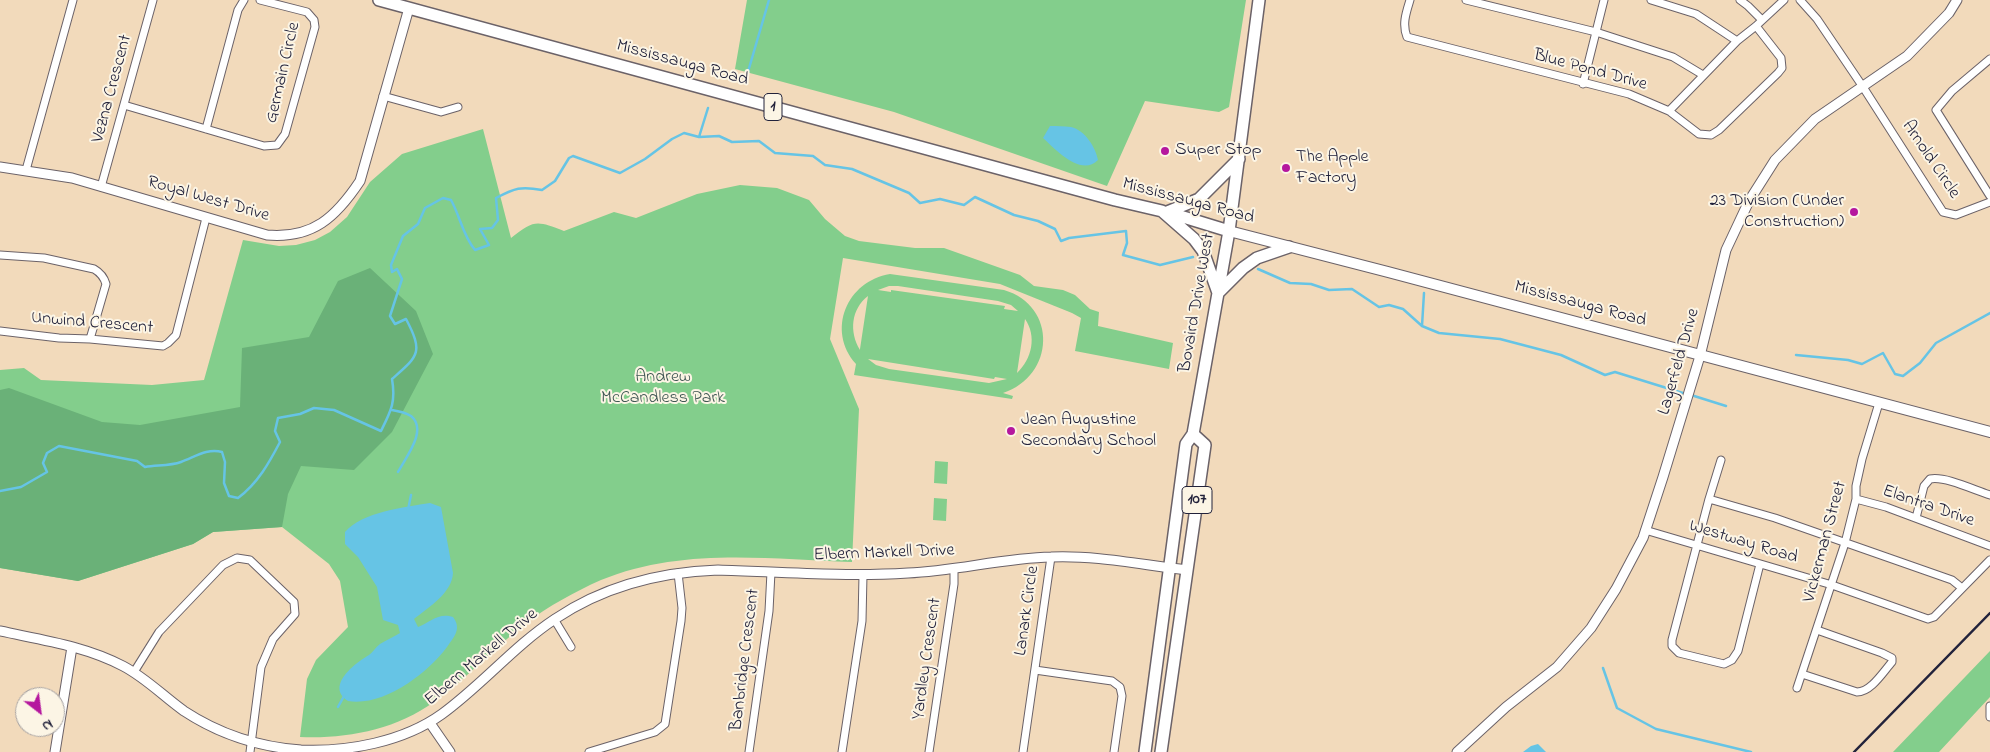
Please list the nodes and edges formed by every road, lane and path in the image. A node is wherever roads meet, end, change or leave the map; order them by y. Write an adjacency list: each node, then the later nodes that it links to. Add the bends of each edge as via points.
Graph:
1 (73, 0): 31 (street)
2 (153, 0): 25 (street, Vezna Crescent)
3 (244, 0): 28 (street, via 238,10)
4 (260, 0): 28 (street, Germain Circle, via 307,12 314,20 315,27 285,134 277,145 270,146)
5 (379, 0): 15 (main road, Mississauga Road / 1)
6 (1260, 0): 29 (main road, Bovaird Drive West / 107)
7 (1410, 0): 22 (street, Blue Pond Drive, via 1404,19 1406,37)
8 (1466, 0): 18 (street)
9 (1604, 0): 18 (street)
10 (1651, 0): 19 (street, via 1696,14)
11 (1740, 0): 16 (street)
12 (1784, 0): 16 (street)
13 (1800, 0): 23 (street, Arnold Circle, via 1817,19)
14 (1957, 0): 23 (street, Lagerfeld Drive, via 1949,13 1907,56)
15 (409, 8): 24 (street, Royal West Drive); 35 (main road, Mississauga Road / 1)
16 (1762, 20): 17 (street)
17 (1756, 26): 19 (street); 27 (street, Blue Pond Drive, via 1781,58 1782,68 1778,74 1711,135 1699,134)
18 (1596, 32): 21 (street, via 1673,56); 22 (street)
19 (1737, 41): 21 (street)
20 (1990, 59): 33 (street, Arnold Circle, via 1952,91 1936,110)
21 (1703, 75): 27 (street)
22 (1583, 84): 27 (street, Blue Pond Drive, via 1629,94)
23 (1863, 87): 34 (street, Arnold Circle, via 1943,212 1956,215); 43 (street, Lagerfeld Drive, via 1815,119 1775,160 1749,201 1726,250)
24 (383, 96): 26 (street, via 441,112); 36 (street, Royal West Drive, via 360,181 346,202 326,220 304,232 280,236)
25 (124, 106): 28 (street, Germain Circle); 32 (street, Vezna Crescent)
26 (458, 107)
27 (1669, 111)
28 (206, 129)
29 (1239, 159): 35 (main road, via 1199,199); 37 (main road, Bovaird Drive West / 107)
30 (0, 167): 31 (street, Royal West Drive)
31 (26, 170): 32 (street, Royal West Drive)
32 (101, 187): 36 (street, Royal West Drive)
33 (1990, 196)
34 (1990, 202)
35 (1164, 212): 37 (main road, Mississauga Road / 1); 40 (main road, via 1203,251)
36 (206, 218): 42 (street, Unwind Crescent, via 173,340 163,346)
37 (1229, 231): 38 (main road, Mississauga Road / 1); 40 (main road, Bovaird Drive West / 107)
38 (1289, 247): 40 (main road, via 1257,258); 43 (main road, Mississauga Road / 1)
39 (0, 255): 42 (street, via 44,258 99,272 106,284)
40 (1218, 293): 46 (main road, Bovaird Drive West / 107)
41 (0, 331): 42 (street, Unwind Crescent)
42 (90, 339)
43 (1700, 356): 44 (main road, Mississauga Road); 52 (street, Lagerfeld Drive)
44 (1879, 403): 45 (main road, Mississauga Road); 50 (street, Vickerman Street, via 1862,459)
45 (1990, 432)
46 (1193, 434): 59 (main road, Bovaird Drive West / 107, via 1186,444); 61 (main road, 107, via 1205,445)
47 (1721, 460): 49 (street)
48 (1990, 495): 51 (street, via 1930,479 1924,486)
49 (1708, 499): 53 (street); 54 (street)
50 (1856, 499): 51 (street, Elantra Drive); 53 (street, Vickerman Street)
51 (1916, 518): 55 (street, Elantra Drive)
52 (1645, 530): 54 (street, Westway Road); 90 (street, Lagerfeld Drive, via 1616,589 1591,628 1557,667 1506,707)
53 (1845, 543): 65 (street, Vickerman Street); 66 (street, via 1952,580)
54 (1696, 544): 58 (street, Westway Road); 58 (street, via 1672,640 1674,650 1679,653 1724,664 1732,660 1738,651)
55 (1990, 546)
56 (1051, 557): 59 (street, Elbern Markell Drive, via 1097,558); 60 (street, Elbern Markell Drive); 72 (street, Lanark Circle)
57 (1990, 560): 66 (street)
58 (1760, 564): 65 (street, Westway Road)
59 (1169, 568): 61 (street, Elbern Markell Drive); 88 (main road, Bovaird Drive West / 107)
60 (954, 570): 64 (street, Elbern Markell Drive); 85 (street, Yardley Crescent)
61 (1187, 570): 89 (main road, 107)
62 (771, 572): 63 (street, Elbern Markell Drive, via 718,570); 64 (street, Elbern Markell Drive); 83 (street, Banbridge Crescent, via 769,611)
63 (678, 573): 67 (street, Elbern Markell Drive, via 615,588); 82 (street, via 681,621 665,724 655,732)
64 (863, 575): 84 (street, via 862,621)
65 (1832, 585): 66 (street, Westway Road, via 1928,619 1934,617); 68 (street, Vickerman Street)
66 (1962, 588)
67 (554, 620): 71 (street); 78 (street, Elbern Markell Drive, via 524,641 473,689)
68 (1817, 630): 74 (street, Vickerman Street); 74 (street, via 1882,653 1892,658 1892,662 1863,692)
69 (0, 631): 70 (street, Elbern Markell Drive)
70 (72, 647): 73 (street, Elbern Markell Drive); 80 (street)
71 (571, 647)
72 (1035, 670): 86 (street, Lanark Circle); 87 (street, Lanark Circle, via 1112,680 1117,684 1122,696)
73 (134, 672): 79 (street, Elbern Markell Drive, via 199,720); 79 (street, via 159,632 223,564 236,558 250,560 296,606 295,614 270,643 261,667)
74 (1802, 674): 75 (street, Vickerman Street)
75 (1797, 688)
76 (1990, 706): 77 (street)
77 (1990, 717)
78 (430, 723): 79 (street, Elbern Markell Drive, via 391,738 342,749); 81 (street)
79 (251, 747)
80 (55, 752)
81 (450, 752)
82 (589, 752)
83 (749, 752)
84 (842, 752)
85 (929, 752)
86 (1023, 752)
87 (1114, 752)
88 (1145, 752)
89 (1161, 752)
90 (1457, 752)

